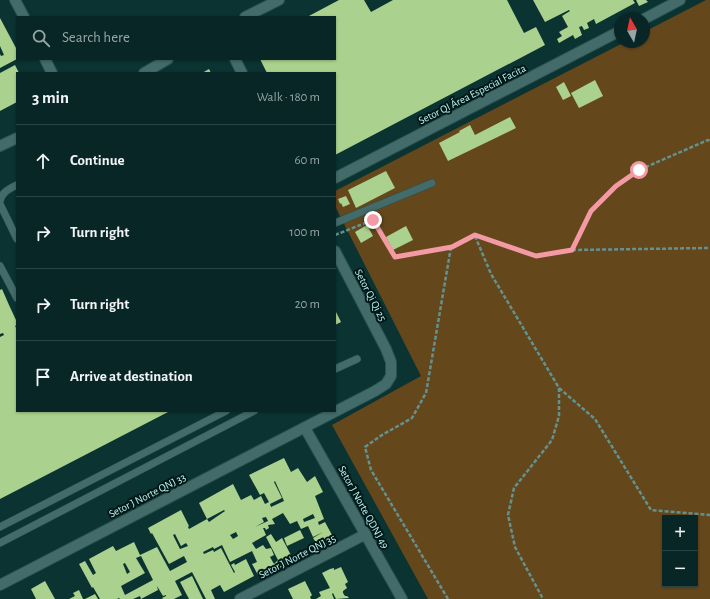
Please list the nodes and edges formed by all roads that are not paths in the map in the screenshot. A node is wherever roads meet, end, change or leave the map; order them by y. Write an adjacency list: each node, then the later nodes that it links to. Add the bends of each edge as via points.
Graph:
1 (15, 0): 4 (street)
2 (278, 0): 5 (street)
3 (680, 0): 6 (street)
4 (23, 16)
5 (247, 16)
6 (650, 16)
7 (614, 34): 16 (street, Setor QI Área Especial Facita)
8 (46, 60): 11 (street)
9 (166, 60): 12 (street)
10 (236, 60): 13 (street)
11 (52, 72)
12 (146, 72)
13 (242, 72)
14 (16, 138): 15 (street)
15 (0, 146)
16 (336, 177)
17 (432, 183): 20 (lane)
18 (16, 186): 19 (lane, via 3,194)
19 (0, 202): 21 (lane)
20 (336, 223)
21 (16, 237)
22 (336, 253): 27 (street, Setor Qi Qi 25, via 391,362 391,376 386,384)
23 (0, 266): 24 (lane)
24 (16, 296)
25 (357, 358): 26 (lane)
26 (336, 369)
27 (336, 410)
28 (224, 412): 32 (lane)
29 (252, 412): 34 (lane)
30 (332, 412): 31 (street, Setor J Norte QNJ 33)
31 (306, 428): 33 (street, Setor J Norte QDNJ 49); 35 (street, Setor J Norte QNJ 33)
32 (0, 527)
33 (366, 534): 36 (street, Setor J Norte QNJ 35); 37 (street, Setor J Norte QDNJ 49)
34 (0, 543)
35 (0, 585)
36 (240, 599)
37 (402, 599)

